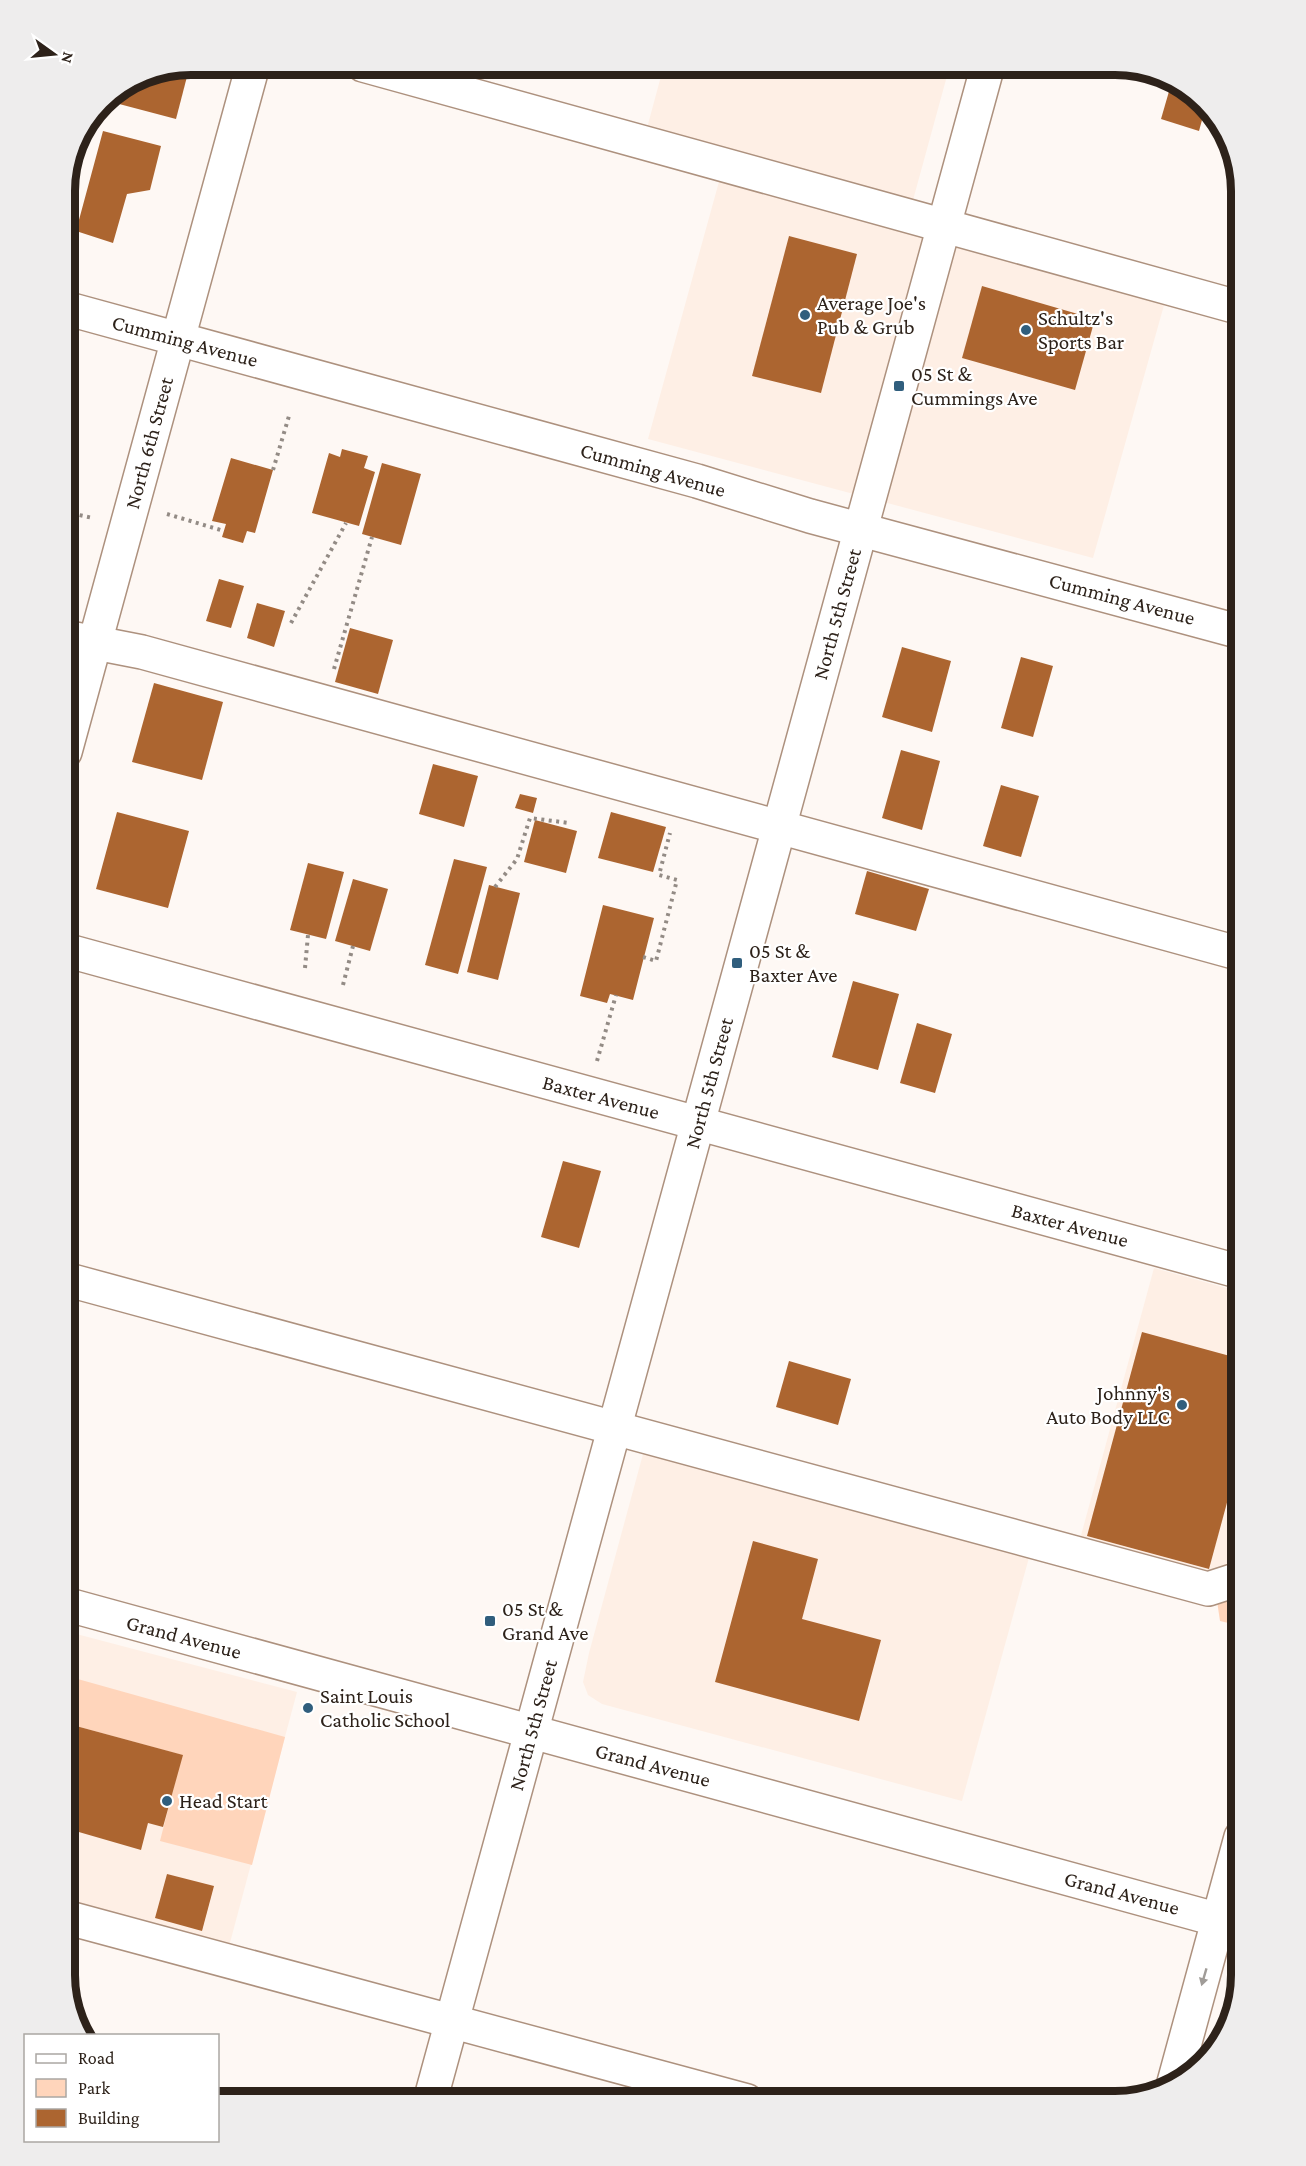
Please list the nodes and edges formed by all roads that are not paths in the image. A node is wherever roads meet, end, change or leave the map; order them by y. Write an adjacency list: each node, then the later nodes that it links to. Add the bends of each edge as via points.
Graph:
1 (250, 75): 7 (main road, North 6th Street)
2 (403, 75): 4 (main road)
3 (985, 75): 4 (main road, North 5th Street)
4 (944, 224): 5 (main road); 8 (main road, North 5th Street)
5 (1231, 305)
6 (75, 311): 7 (main road, Cumming Avenue)
7 (178, 339): 8 (main road, Cumming Avenue, via 697,481); 10 (main road, North 6th Street, via 132,505)
8 (860, 530): 9 (main road, Cumming Avenue); 12 (main road, North 5th Street)
9 (1231, 629)
10 (80, 639): 11 (main road, North 6th Street); 12 (main road, via 128,648)
11 (75, 677)
12 (779, 825): 13 (main road); 15 (main road, North 5th Street)
13 (1231, 951)
14 (75, 953): 15 (main road, Baxter Avenue)
15 (698, 1124): 16 (main road, Baxter Avenue); 18 (main road, North 5th Street)
16 (1231, 1269)
17 (75, 1282): 18 (main road)
18 (615, 1428): 19 (main road, via 1208,1589); 21 (main road, North 5th Street)
19 (1231, 1582)
20 (75, 1607): 21 (main road, Grand Avenue)
21 (531, 1732): 23 (main road, Grand Avenue); 24 (main road, North 5th Street)
22 (75, 1920): 24 (main road)
23 (1231, 1923): 25 (main road, one-way to 25)
24 (452, 2023): 26 (main road, North 5th Street); 27 (main road)
25 (1178, 2073)
26 (433, 2091)
27 (709, 2091)

